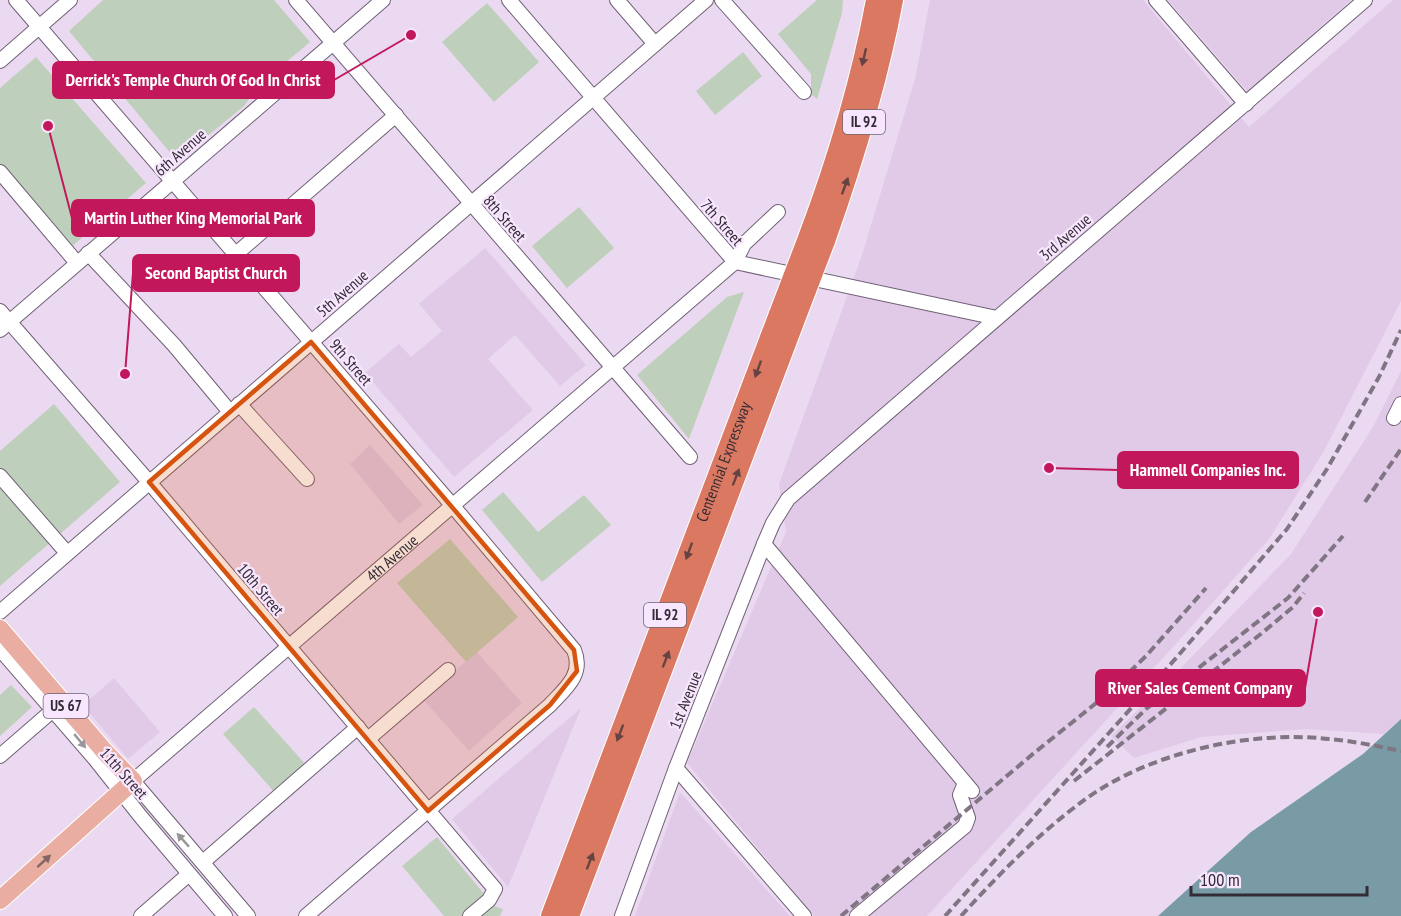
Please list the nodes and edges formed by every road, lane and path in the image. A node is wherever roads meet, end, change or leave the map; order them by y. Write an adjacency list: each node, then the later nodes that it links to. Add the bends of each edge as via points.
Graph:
1 (16, 0): 14 (street, 9th Street)
2 (70, 0): 14 (street)
3 (296, 0): 15 (street, 8th Street)
4 (382, 0): 15 (street, 6th Avenue)
5 (509, 0): 20 (street, 7th Street)
6 (617, 0): 16 (street)
7 (706, 0): 16 (street, 5th Avenue)
8 (722, 0): 19 (street)
9 (876, 0): 27 (highway, Centennial Expressway / IL 92, one-way to 27)
10 (893, 0): 18 (highway, Centennial Expressway / IL 92)
11 (901, 0): 18 (highway)
12 (1156, 0): 21 (street)
13 (1365, 0): 21 (street, 3rd Avenue)
14 (39, 27): 17 (street); 24 (street, 9th Street)
15 (333, 42): 22 (street, 8th Street); 24 (street, 6th Avenue)
16 (655, 44): 20 (street, 5th Avenue)
17 (0, 61)
18 (879, 67): 27 (highway, Centennial Expressway / IL 92, one-way to 18, via 850,170)
19 (804, 92)
20 (593, 98): 25 (street, 5th Avenue); 30 (street, 7th Street)
21 (1246, 104): 32 (street, 3rd Avenue)
22 (396, 115): 25 (street, 8th Street); 28 (street)
23 (0, 172): 29 (street)
24 (172, 181): 28 (street, 9th Street); 29 (street, 6th Avenue)
25 (471, 204): 34 (street, 5th Avenue); 35 (street, 8th Street)
26 (778, 212): 30 (street, 4th Avenue, via 744,244)
27 (817, 239): 31 (highway, Centennial Expressway / IL 92, bridge)
28 (236, 254): 34 (street, 9th Street)
29 (83, 258): 33 (street, 6th Avenue); 37 (street)
30 (735, 262): 32 (street, 7th Street); 35 (street, 4th Avenue)
31 (786, 318): 67 (highway, Centennial Expressway / IL 92, one-way to 67); 68 (highway, Centennial Expressway / IL 92, one-way to 31)
32 (997, 318): 43 (street, 3rd Avenue)
33 (3, 321): 42 (street, 10th Street)
34 (311, 342): 37 (street, 5th Avenue); 44 (street, 9th Street)
35 (612, 366): 39 (street, 8th Street); 44 (street, 4th Avenue)
36 (1401, 404): 38 (street)
37 (234, 408): 41 (street); 42 (street, 5th Avenue)
38 (1394, 418)
39 (690, 457)
40 (0, 476): 46 (street)
41 (307, 479)
42 (149, 482): 46 (street, 5th Avenue); 49 (street, 10th Street)
43 (788, 500): 45 (street, 1st Avenue)
44 (452, 505): 49 (street, 4th Avenue); 58 (street, 9th Street, via 574,650 578,670 550,705)
45 (764, 544): 56 (street, 1st Avenue); 71 (street, via 968,787 960,795 968,818 964,826)
46 (67, 553): 47 (street, 5th Avenue)
47 (0, 612)
48 (0, 629): 57 (main road, 11th Street / US 67, via 105,752)
49 (288, 647): 53 (street, 10th Street); 57 (street, 4th Avenue)
50 (0, 649): 52 (street, 11th Street)
51 (448, 670): 54 (street)
52 (53, 710): 55 (street); 57 (street, 11th Street, one-way to 57)
53 (358, 727): 54 (street, 10th Street); 59 (street)
54 (368, 739): 58 (street, 10th Street)
55 (0, 756)
56 (676, 768): 69 (street, 1st Avenue); 70 (street)
57 (127, 787): 59 (street, 11th Street, one-way to 57); 60 (street, 11th Street); 61 (main road, 4th Avenue, one-way to 57)
58 (428, 811): 65 (street); 66 (street, 10th Street, via 495,889 489,900)
59 (203, 862): 64 (street, 11th Street)
60 (189, 874): 62 (street); 63 (street, 11th Street)
61 (0, 900)
62 (141, 916)
63 (225, 916)
64 (248, 916)
65 (306, 916)
66 (470, 916)
67 (551, 916)
68 (569, 916)
69 (622, 916)
70 (804, 916)
71 (857, 916)

